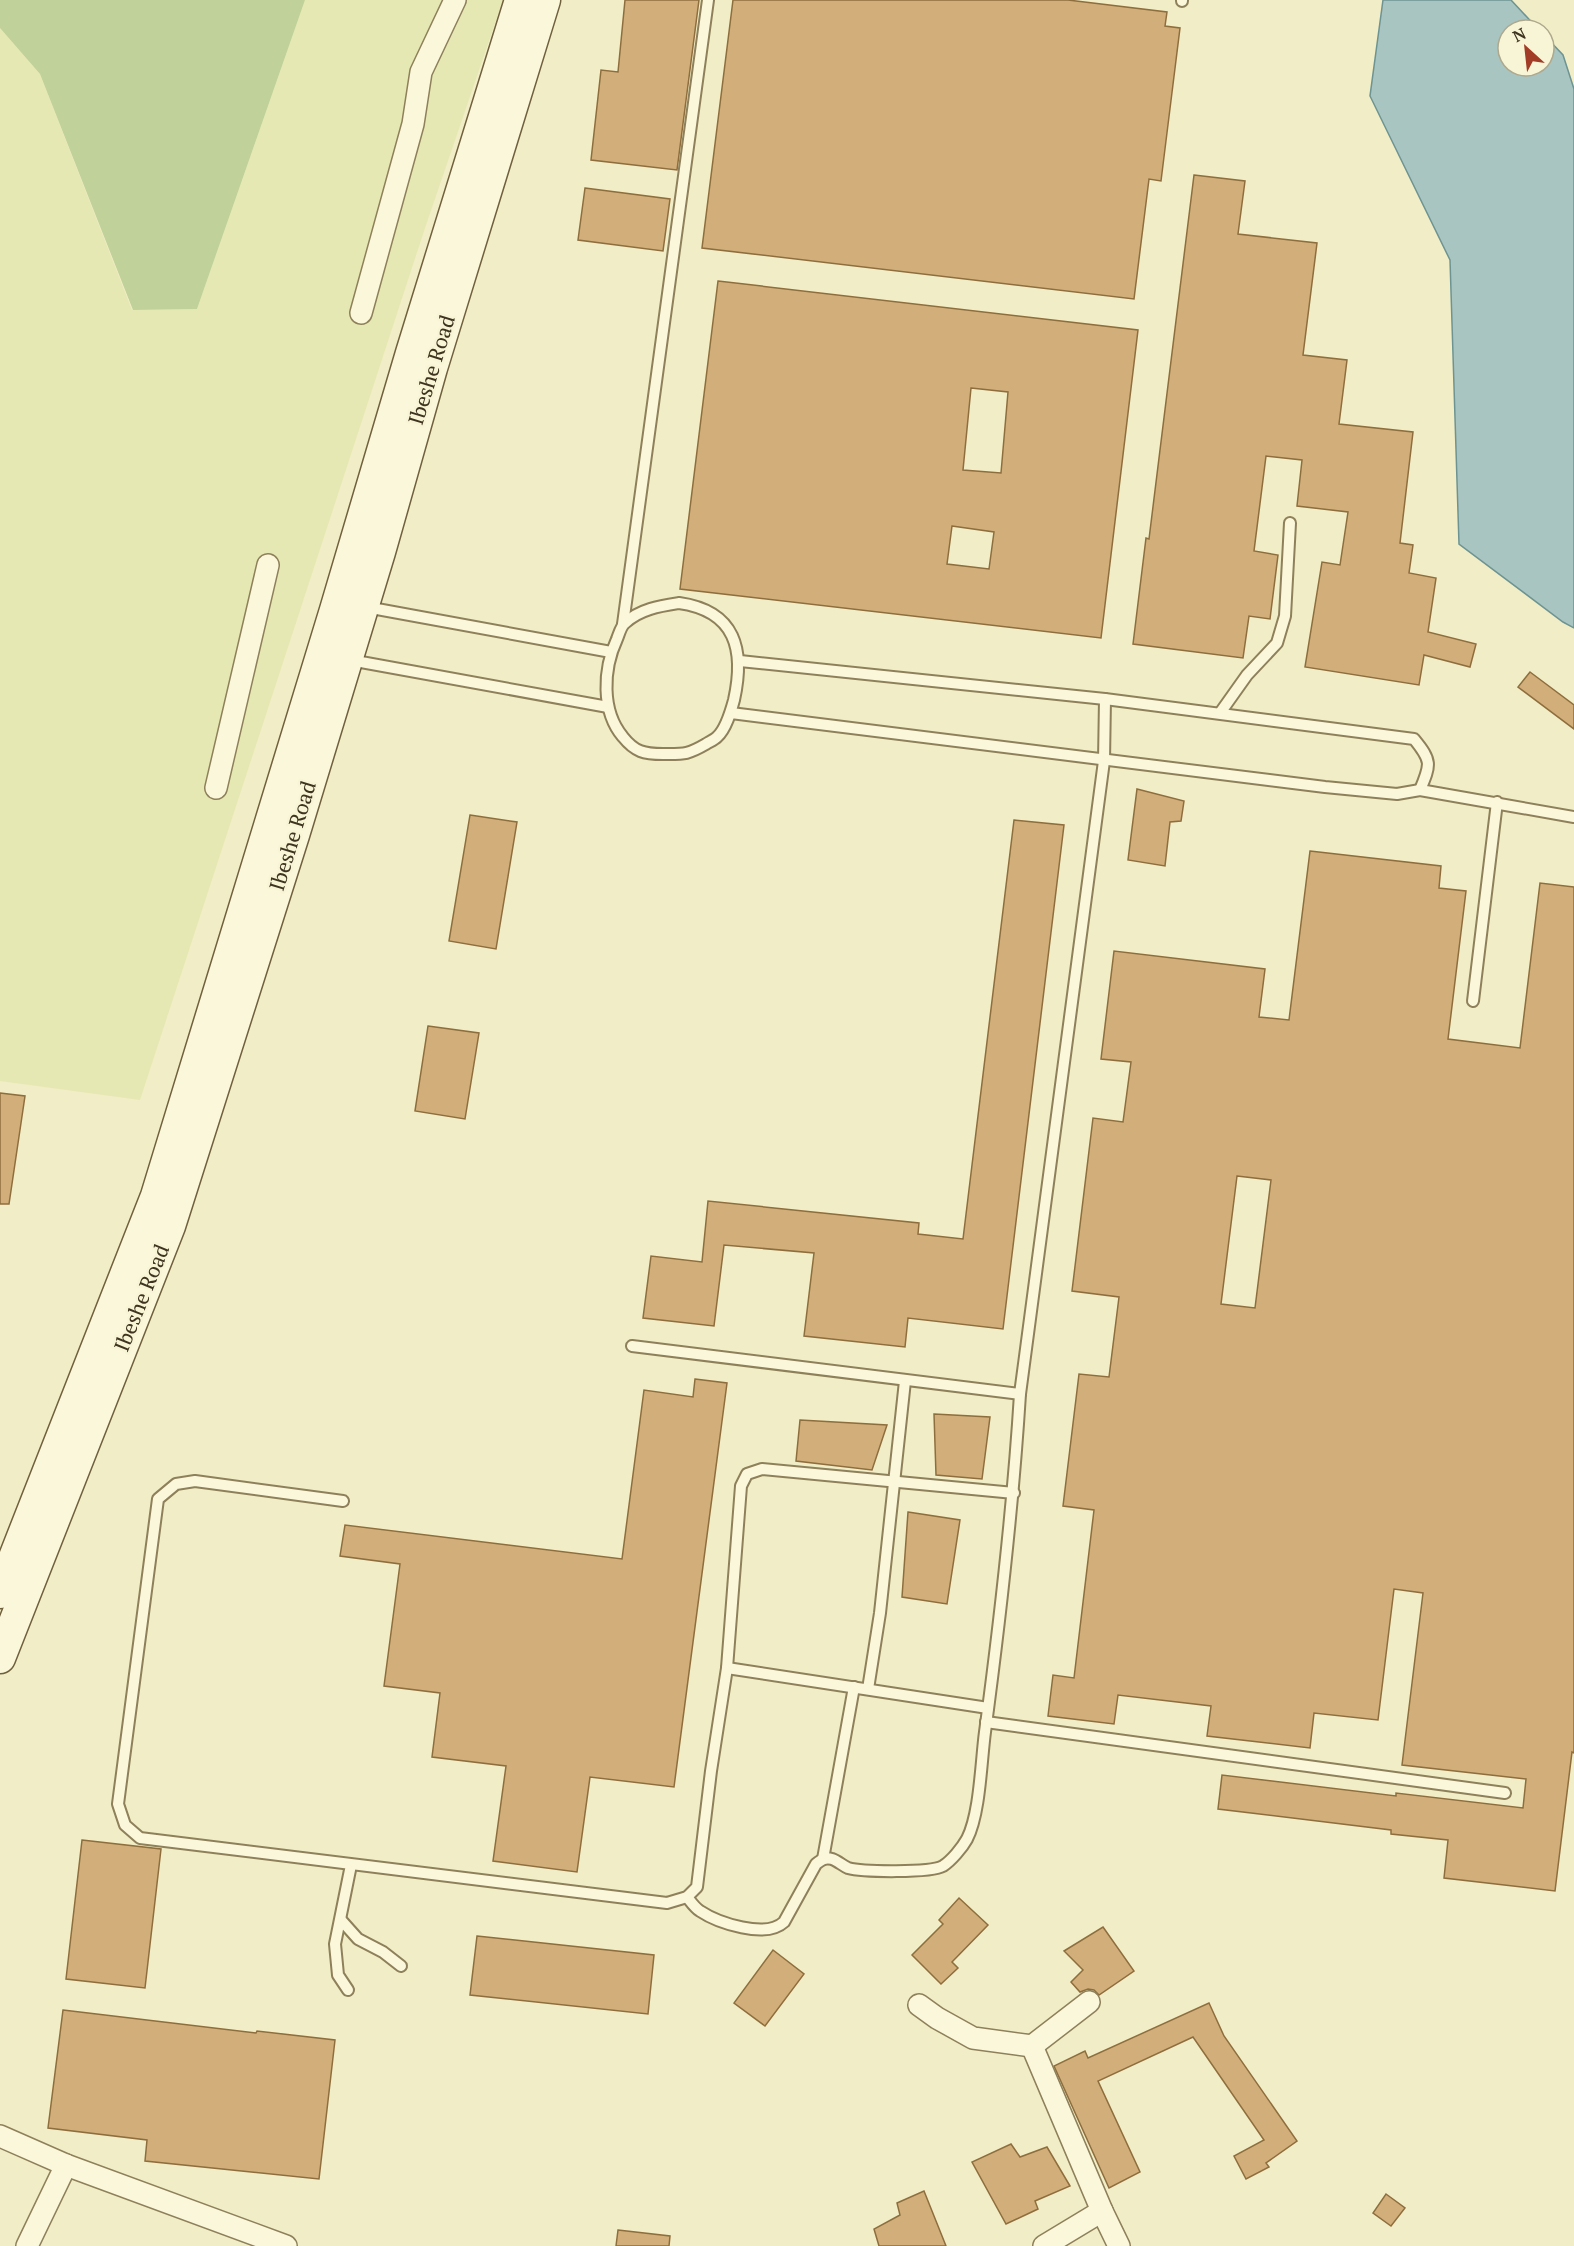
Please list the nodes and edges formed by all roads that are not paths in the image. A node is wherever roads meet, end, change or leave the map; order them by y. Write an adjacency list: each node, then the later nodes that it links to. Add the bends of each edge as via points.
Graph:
1 (455, 0): 5 (street, via 421,72 413,124)
2 (520, 0): 29 (main road, Ibeshe Road, via 156,1196)
3 (545, 0): 8 (main road, Ibeshe Road)
4 (708, 0): 9 (lane)
5 (361, 313)
6 (1290, 523): 16 (lane, via 1285,616 1277,643 1247,675)
7 (268, 565): 18 (street)
8 (363, 606): 10 (lane); 11 (main road, Ibeshe Road)
9 (623, 624): 10 (lane); 12 (lane, via 650,608 679,603 700,606 720,618)
10 (610, 652): 14 (lane)
11 (347, 659): 14 (lane); 30 (main road, Ibeshe Road, via 170,1226)
12 (740, 661): 13 (lane); 15 (lane)
13 (1105, 699): 16 (lane); 17 (lane)
14 (608, 707): 15 (lane, via 614,726 635,750 656,754 689,754 718,737)
15 (731, 713): 17 (lane)
16 (1220, 713): 19 (lane, via 1414,739 1427,755 1428,770)
17 (1104, 761): 19 (lane, via 1397,794); 25 (lane)
18 (216, 788)
19 (1420, 790): 20 (lane)
20 (1497, 802): 21 (lane); 22 (lane)
21 (1574, 817)
22 (1473, 1001)
23 (632, 1346): 24 (lane)
24 (905, 1381): 25 (lane); 26 (lane)
25 (1020, 1394): 27 (lane)
26 (893, 1482): 27 (lane); 31 (lane, via 762,1469 747,1474 741,1486); 33 (lane)
27 (1014, 1493): 34 (lane)
28 (343, 1500): 38 (lane, via 195,1481 176,1484 158,1499 118,1804 125,1825 140,1838)
29 (0, 1593)
30 (0, 1658)
31 (727, 1668): 32 (lane); 39 (lane, via 697,1887)
32 (854, 1687): 33 (lane); 37 (lane)
33 (868, 1689): 34 (lane)
34 (988, 1708): 35 (lane)
35 (986, 1722): 36 (lane); 37 (lane, via 973,1820 967,1839 942,1867 924,1871 870,1870 848,1868 833,1859)
36 (1505, 1793)
37 (823, 1859): 39 (lane, via 816,1864 779,1927 739,1927 698,1910)
38 (351, 1865): 39 (lane, via 667,1903); 40 (lane)
39 (687, 1897)
40 (341, 1920): 41 (lane, via 358,1939); 42 (lane, via 336,1944 338,1975)
41 (401, 1966)
42 (348, 1990)
43 (1089, 2002): 45 (street)
44 (919, 2005): 45 (street, via 973,2038)
45 (1032, 2046): 48 (street)
46 (0, 2136): 47 (street)
47 (66, 2165): 49 (street); 50 (street)
48 (1102, 2211): 51 (street); 52 (street)
49 (27, 2246)
50 (286, 2246)
51 (1044, 2246)
52 (1119, 2246)

